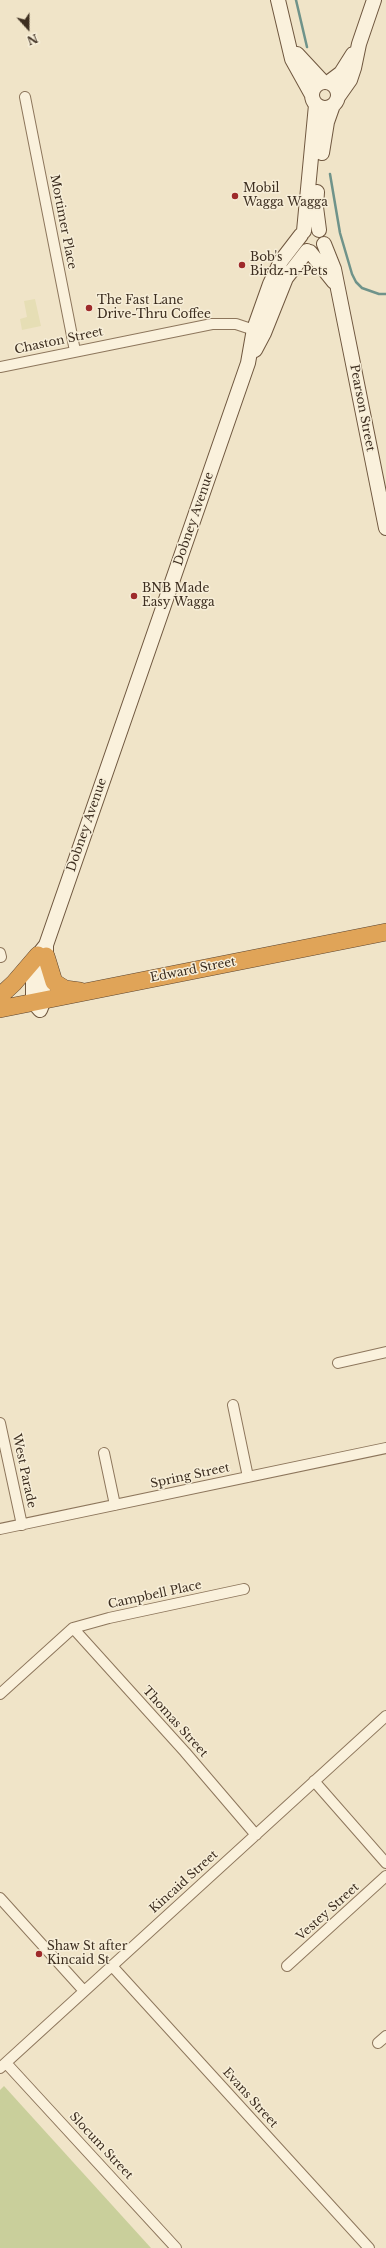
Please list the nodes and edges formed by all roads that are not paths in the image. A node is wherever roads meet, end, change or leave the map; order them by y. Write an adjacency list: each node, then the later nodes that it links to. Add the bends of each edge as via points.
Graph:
1 (278, 0): 4 (street)
2 (374, 0): 3 (street)
3 (359, 44): 5 (street, via 340,73); 8 (street, via 350,80)
4 (290, 48): 5 (street); 7 (street, via 292,59)
5 (326, 82): 7 (street, via 315,86); 8 (street, via 337,89)
6 (25, 97): 15 (street, Mortimer Place)
7 (314, 100): 8 (street, via 323,108); 10 (street)
8 (336, 101): 9 (street, via 327,122 318,178 316,207)
9 (319, 230): 10 (street, via 311,228); 11 (street, via 324,236)
10 (302, 233): 12 (street, via 300,242); 14 (street, Dobney Avenue, via 275,273)
11 (324, 244): 12 (street, via 317,251); 13 (street, Pearson Street)
12 (308, 251): 13 (street, Pearson Street); 14 (street, via 286,278)
13 (338, 288): 17 (street, Pearson Street)
14 (259, 331): 15 (street, Chaston Street, via 236,324 212,324); 20 (street, Dobney Avenue)
15 (75, 351): 16 (street, Chaston Street)
16 (0, 367)
17 (386, 528)
18 (386, 932): 21 (highway, Edward Street)
19 (386, 942): 23 (highway, Edward Street)
20 (43, 952): 21 (highway, via 54,982 65,989); 22 (highway); 23 (street, Dobney Avenue, via 33,969)
21 (85, 991): 23 (highway, Edward Street)
22 (0, 996)
23 (39, 1004): 24 (highway, Edward Street); 25 (highway, Edward Street)
24 (0, 1009)
25 (0, 1019)
26 (386, 1352): 27 (street)
27 (338, 1363)
28 (233, 1405): 32 (street)
29 (0, 1426): 34 (street, West Parade)
30 (386, 1448): 32 (street, Spring Street)
31 (104, 1453): 33 (street)
32 (248, 1477): 33 (street, Spring Street)
33 (115, 1504): 34 (street, Spring Street)
34 (22, 1525): 35 (street, Spring Street)
35 (0, 1529)
36 (244, 1589): 37 (street, Campbell Place)
37 (73, 1628): 38 (street); 41 (street, Thomas Street)
38 (0, 1694)
39 (386, 1716): 40 (street, Kincaid Street)
40 (314, 1781): 41 (street, Kincaid Street); 42 (street)
41 (256, 1835): 45 (street, Kincaid Street)
42 (386, 1863)
43 (386, 1876): 46 (street, Vestey Street)
44 (0, 1898): 47 (street)
45 (112, 1966): 47 (street, Kincaid Street); 50 (street, Evans Street)
46 (287, 1966)
47 (84, 1991): 48 (street, Kincaid Street)
48 (3, 2065): 49 (street, Slocum Street)
49 (176, 2248)
50 (369, 2248)

